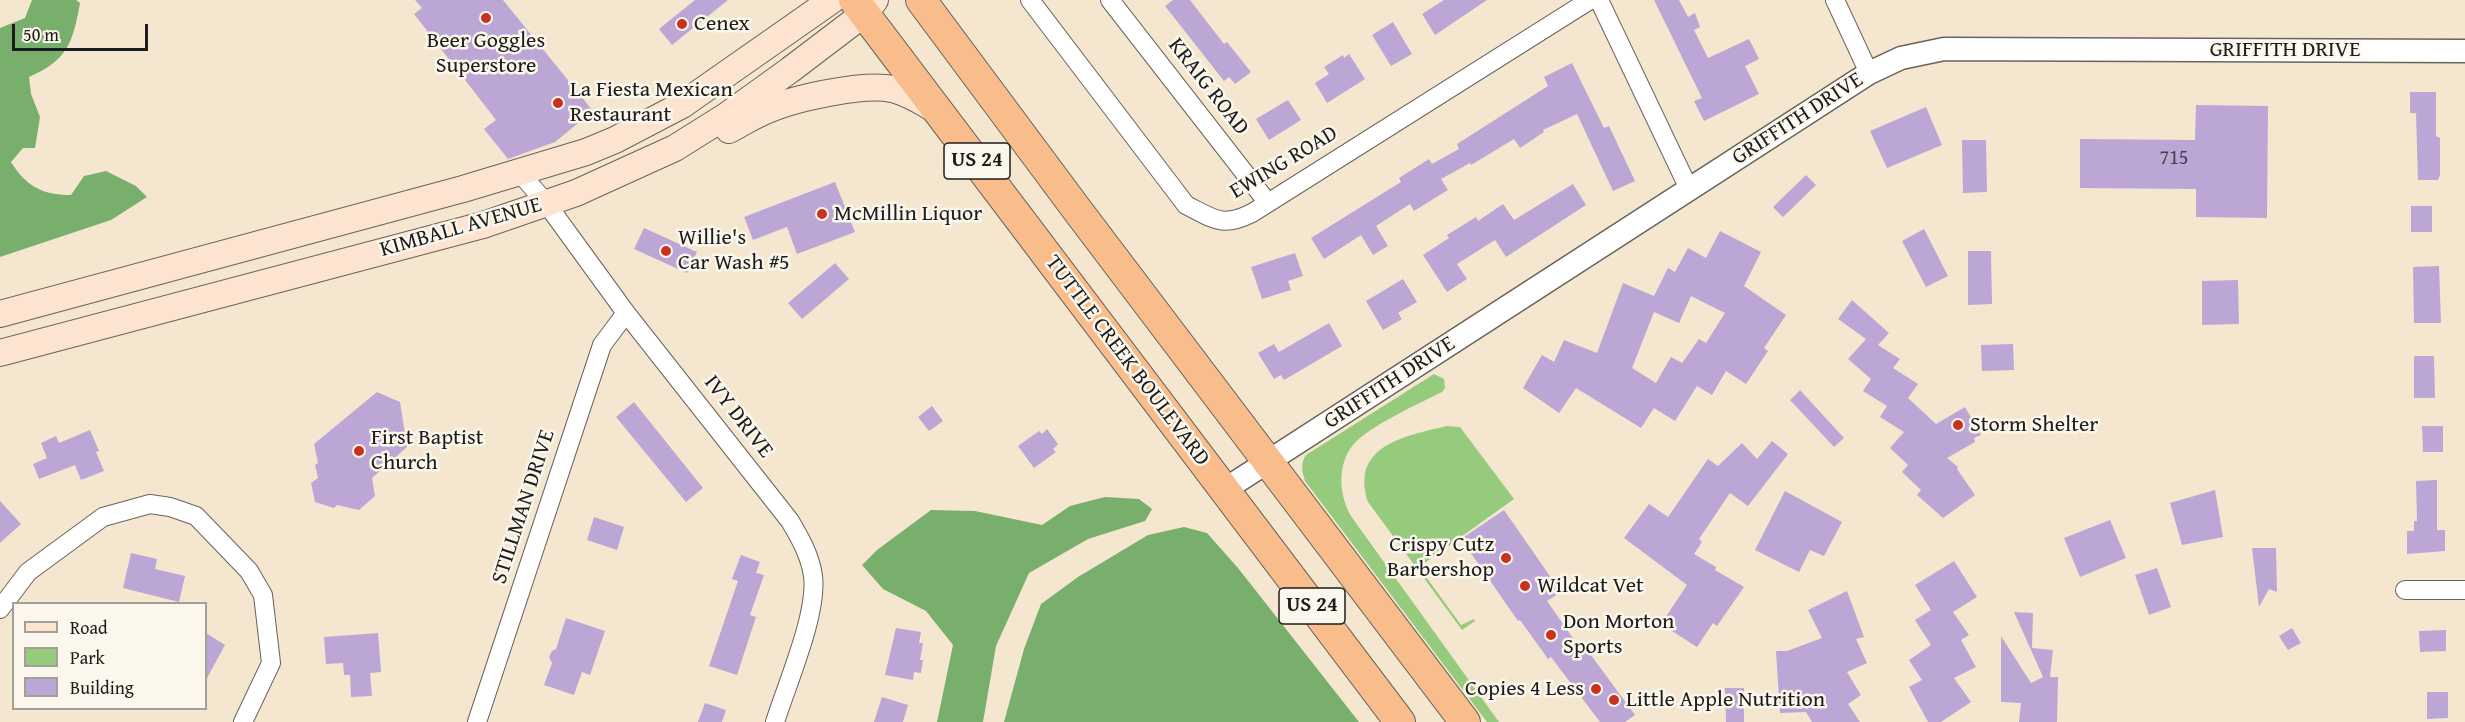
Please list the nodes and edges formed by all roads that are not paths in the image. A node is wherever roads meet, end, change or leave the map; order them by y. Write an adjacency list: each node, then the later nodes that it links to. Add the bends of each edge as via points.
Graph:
1 (832, 0): 13 (main road, KIMBALL AVENUE, via 682,105 605,144)
2 (921, 0): 20 (highway, US 24)
3 (1030, 0): 16 (street, EWING ROAD, via 1186,205 1218,221 1238,220)
4 (1110, 0): 16 (street, KRAIG ROAD)
5 (1590, 0): 16 (street, EWING ROAD)
6 (1599, 0): 14 (street)
7 (1835, 0): 10 (street)
8 (865, 4): 11 (highway, TUTTLE CREEK BOULEVARD / US 24); 12 (main road, KIMBALL AVENUE, via 790,70)
9 (2465, 51): 10 (street, GRIFFITH DRIVE, via 1944,49 1901,58)
10 (1869, 73): 14 (street, GRIFFITH DRIVE)
11 (942, 115): 12 (main road, via 922,101 890,89 857,89 788,102 714,138); 21 (highway, TUTTLE CREEK BOULEVARD / US 24)
12 (675, 148): 15 (main road, KIMBALL AVENUE)
13 (520, 173): 15 (street, IVY DRIVE); 18 (main road, KIMBALL AVENUE)
14 (1689, 189): 20 (street, GRIFFITH DRIVE)
15 (546, 203): 17 (street, IVY DRIVE); 19 (main road, KIMBALL AVENUE, via 483,225)
16 (1268, 203)
17 (626, 313): 26 (street, STILLMAN DRIVE, via 602,345); 27 (street, IVY DRIVE, via 804,543 813,577 813,605)
18 (0, 314)
19 (0, 353)
20 (1268, 461): 21 (street, GRIFFITH DRIVE); 29 (highway, US 24)
21 (1224, 490): 28 (highway, TUTTLE CREEK BOULEVARD / US 24)
22 (2405, 590): 23 (street)
23 (2465, 590)
24 (0, 609): 25 (street, via 28,572 103,517 150,504 196,516 249,571 263,595 271,663)
25 (243, 722)
26 (477, 722)
27 (775, 722)
28 (1400, 722)
29 (1465, 722)

